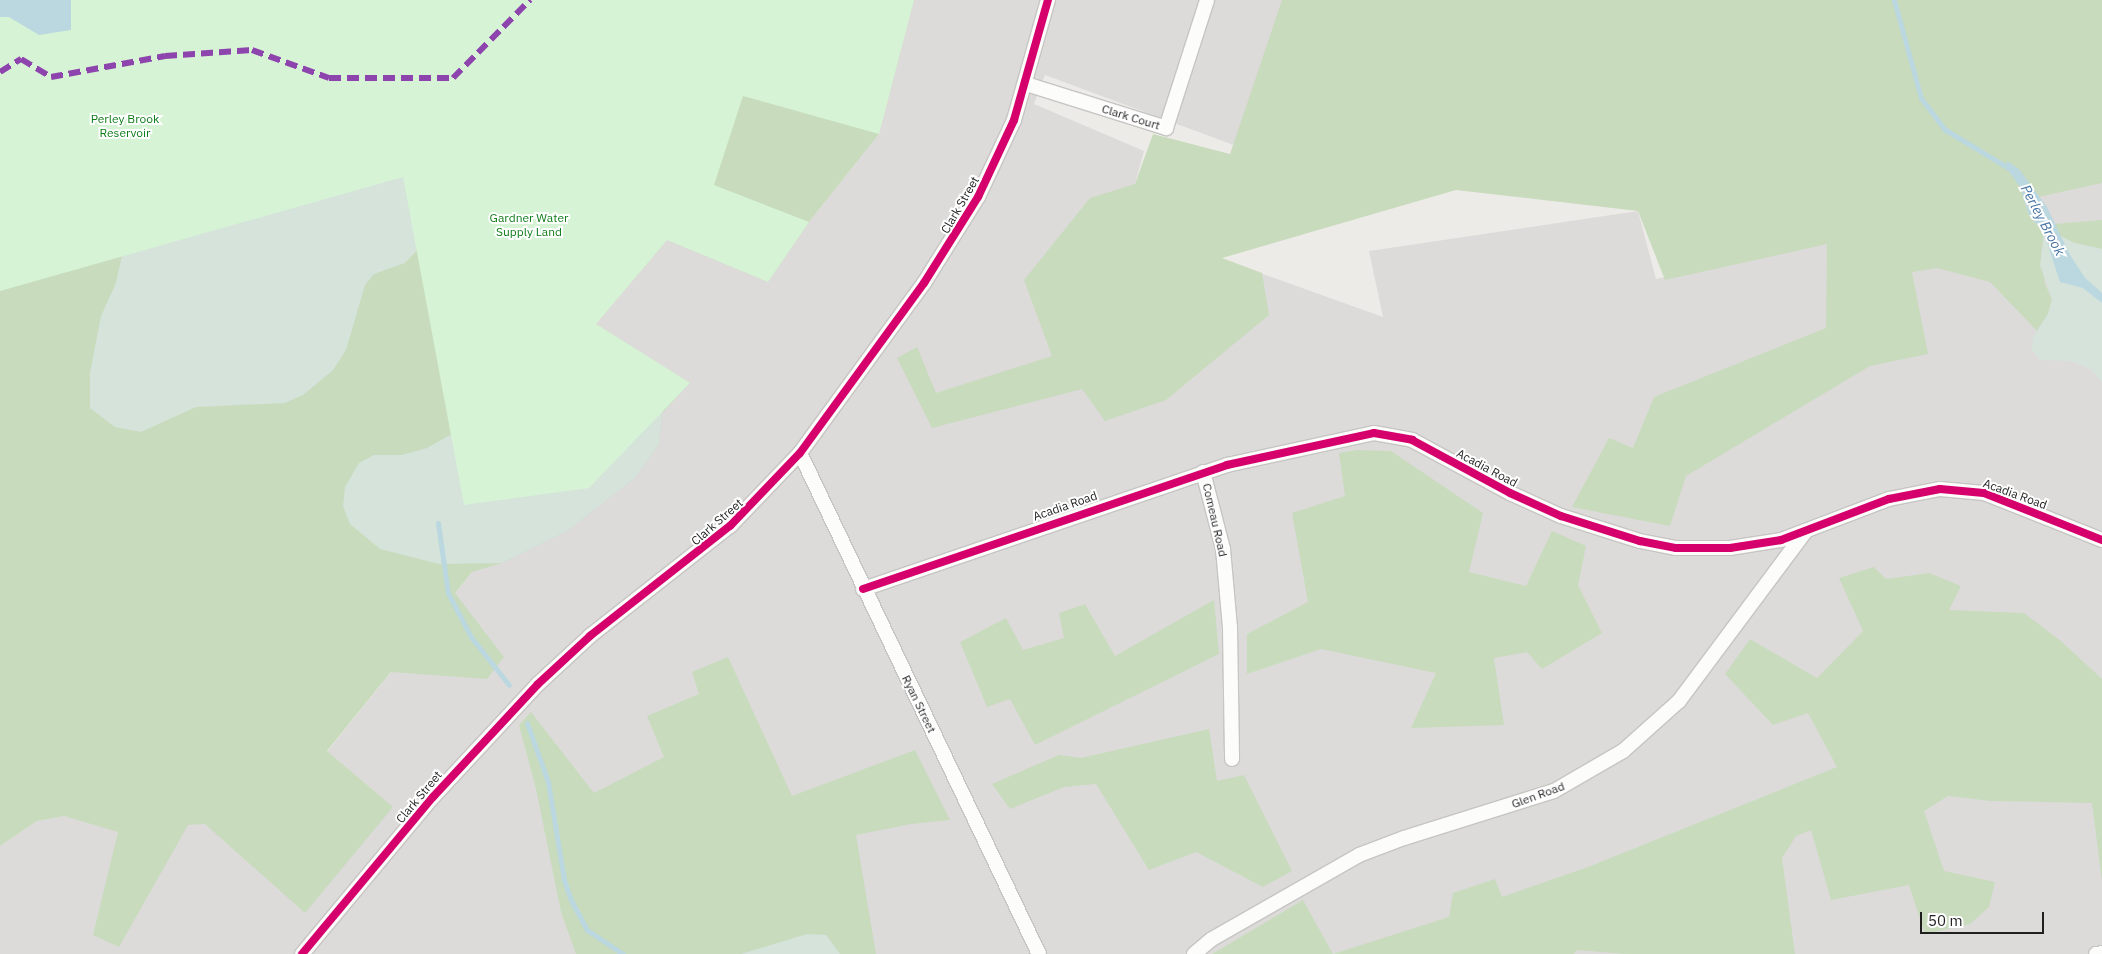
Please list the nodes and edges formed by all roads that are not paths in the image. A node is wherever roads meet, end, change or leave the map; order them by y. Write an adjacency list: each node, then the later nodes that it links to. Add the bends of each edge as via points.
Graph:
1 (1048, 0): 3 (street, Clark Street)
2 (1207, 0): 3 (street, Clark Court, via 1166,128)
3 (1026, 84): 4 (street, Clark Street, via 1000,152 957,235)
4 (800, 453): 8 (street, Ryan Street); 11 (street, Clark Street, via 730,526 590,636 538,684 433,797)
5 (1204, 472): 6 (street, Acadia Road, via 1343,438 1384,434 1412,440 1544,509 1640,541 1676,548 1712,548 1764,544); 8 (street, Acadia Road); 9 (street, Comeau Road, via 1223,548 1230,627)
6 (1805, 532): 7 (street, Acadia Road, via 1890,499 1926,490 1955,489 1984,493 2013,503); 13 (street, Glen Road, via 1679,701 1623,751 1554,791 1359,855 1212,939)
7 (2102, 540)
8 (863, 589): 12 (street, Ryan Street)
9 (1232, 759)
10 (2102, 953): 14 (street)
11 (302, 954)
12 (1040, 954)
13 (1194, 954)
14 (2096, 954)

